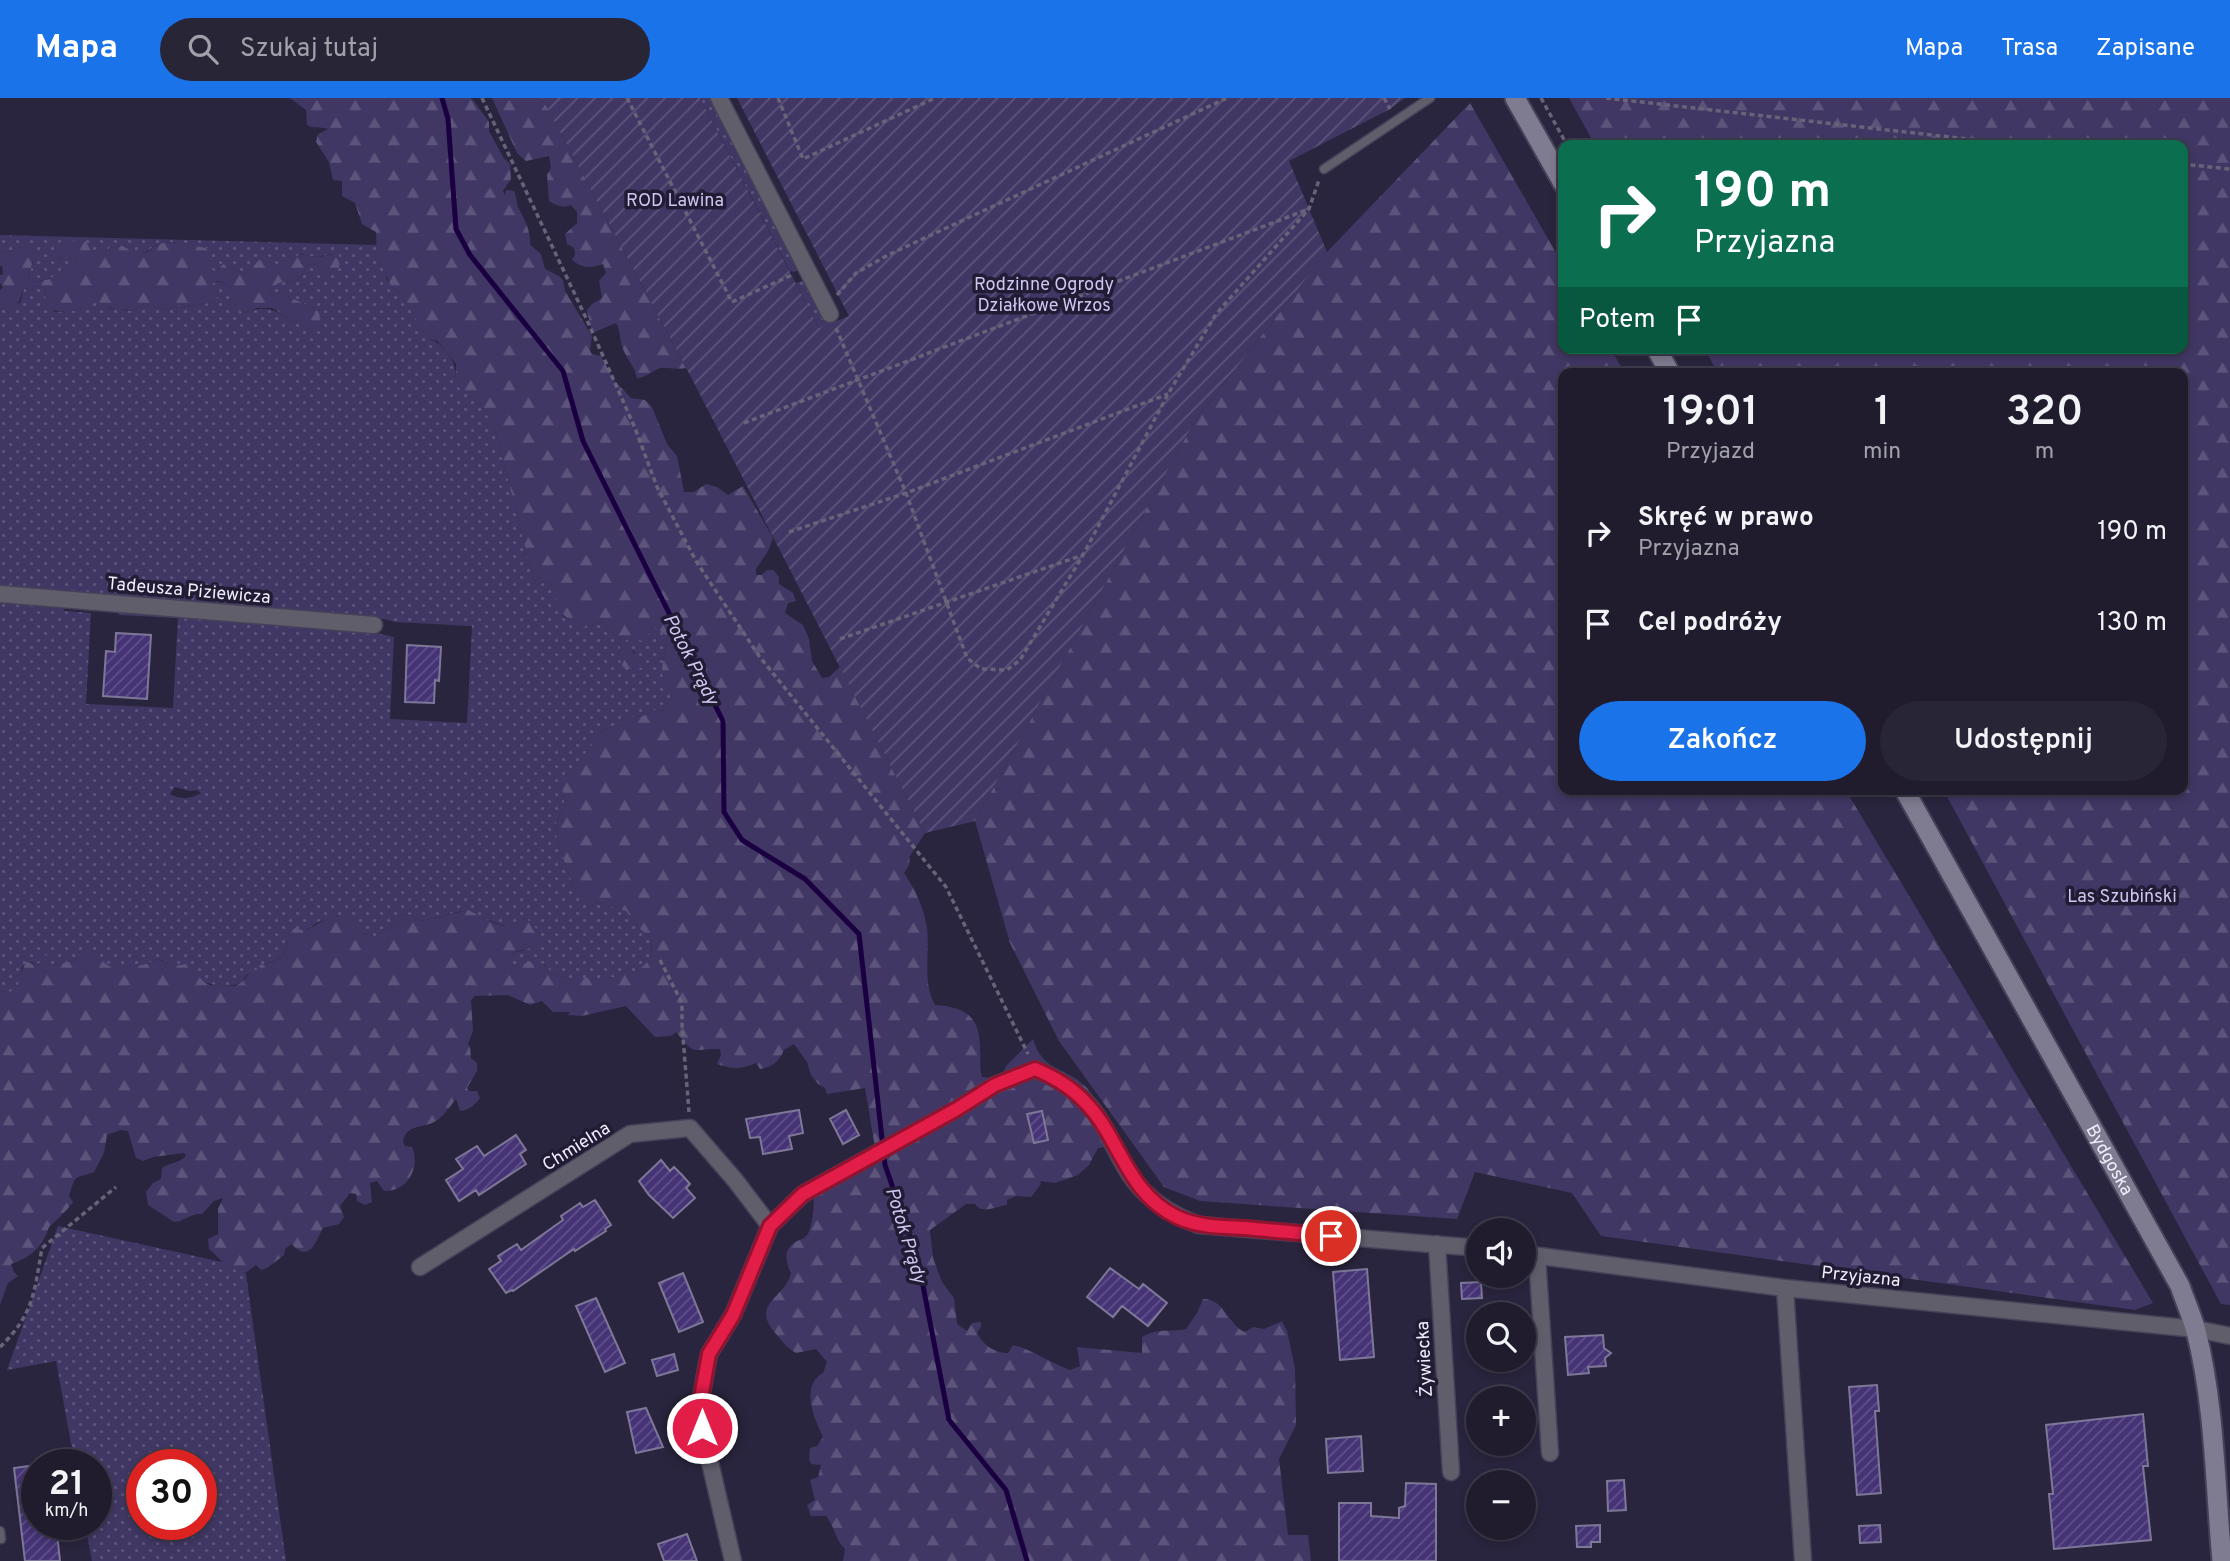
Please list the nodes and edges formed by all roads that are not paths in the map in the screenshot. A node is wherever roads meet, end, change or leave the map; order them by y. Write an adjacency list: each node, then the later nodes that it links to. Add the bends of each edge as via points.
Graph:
1 (719, 98): 6 (street)
2 (1430, 98): 4 (lane)
3 (1515, 98): 5 (main road)
4 (1324, 169)
5 (1558, 174)
6 (829, 311)
7 (0, 594): 8 (street, Tadeusza Piziewicza)
8 (374, 625)
9 (1908, 795): 17 (main road, Bydgoska, via 2180,1286)
10 (770, 1226): 11 (street, via 803,1194 995,1085 1035,1069 1062,1081 1086,1102 1133,1180 1176,1216 1199,1225); 14 (street, Chmielna, via 690,1128 630,1134); 21 (street, via 733,1315 709,1354 700,1403)
11 (1437, 1244): 12 (street); 20 (street, Żywiecka)
12 (1466, 1247)
13 (1536, 1256): 15 (street, Przyjazna)
14 (420, 1267)
15 (1785, 1287): 17 (street, Przyjazna); 22 (street)
16 (1534, 1288): 19 (street)
17 (2196, 1329): 18 (street, Przyjazna); 23 (main road, Bydgoska, via 2209,1405)
18 (2230, 1336)
19 (1550, 1453)
20 (1451, 1472)
21 (733, 1561)
22 (1803, 1561)
23 (2222, 1561)

